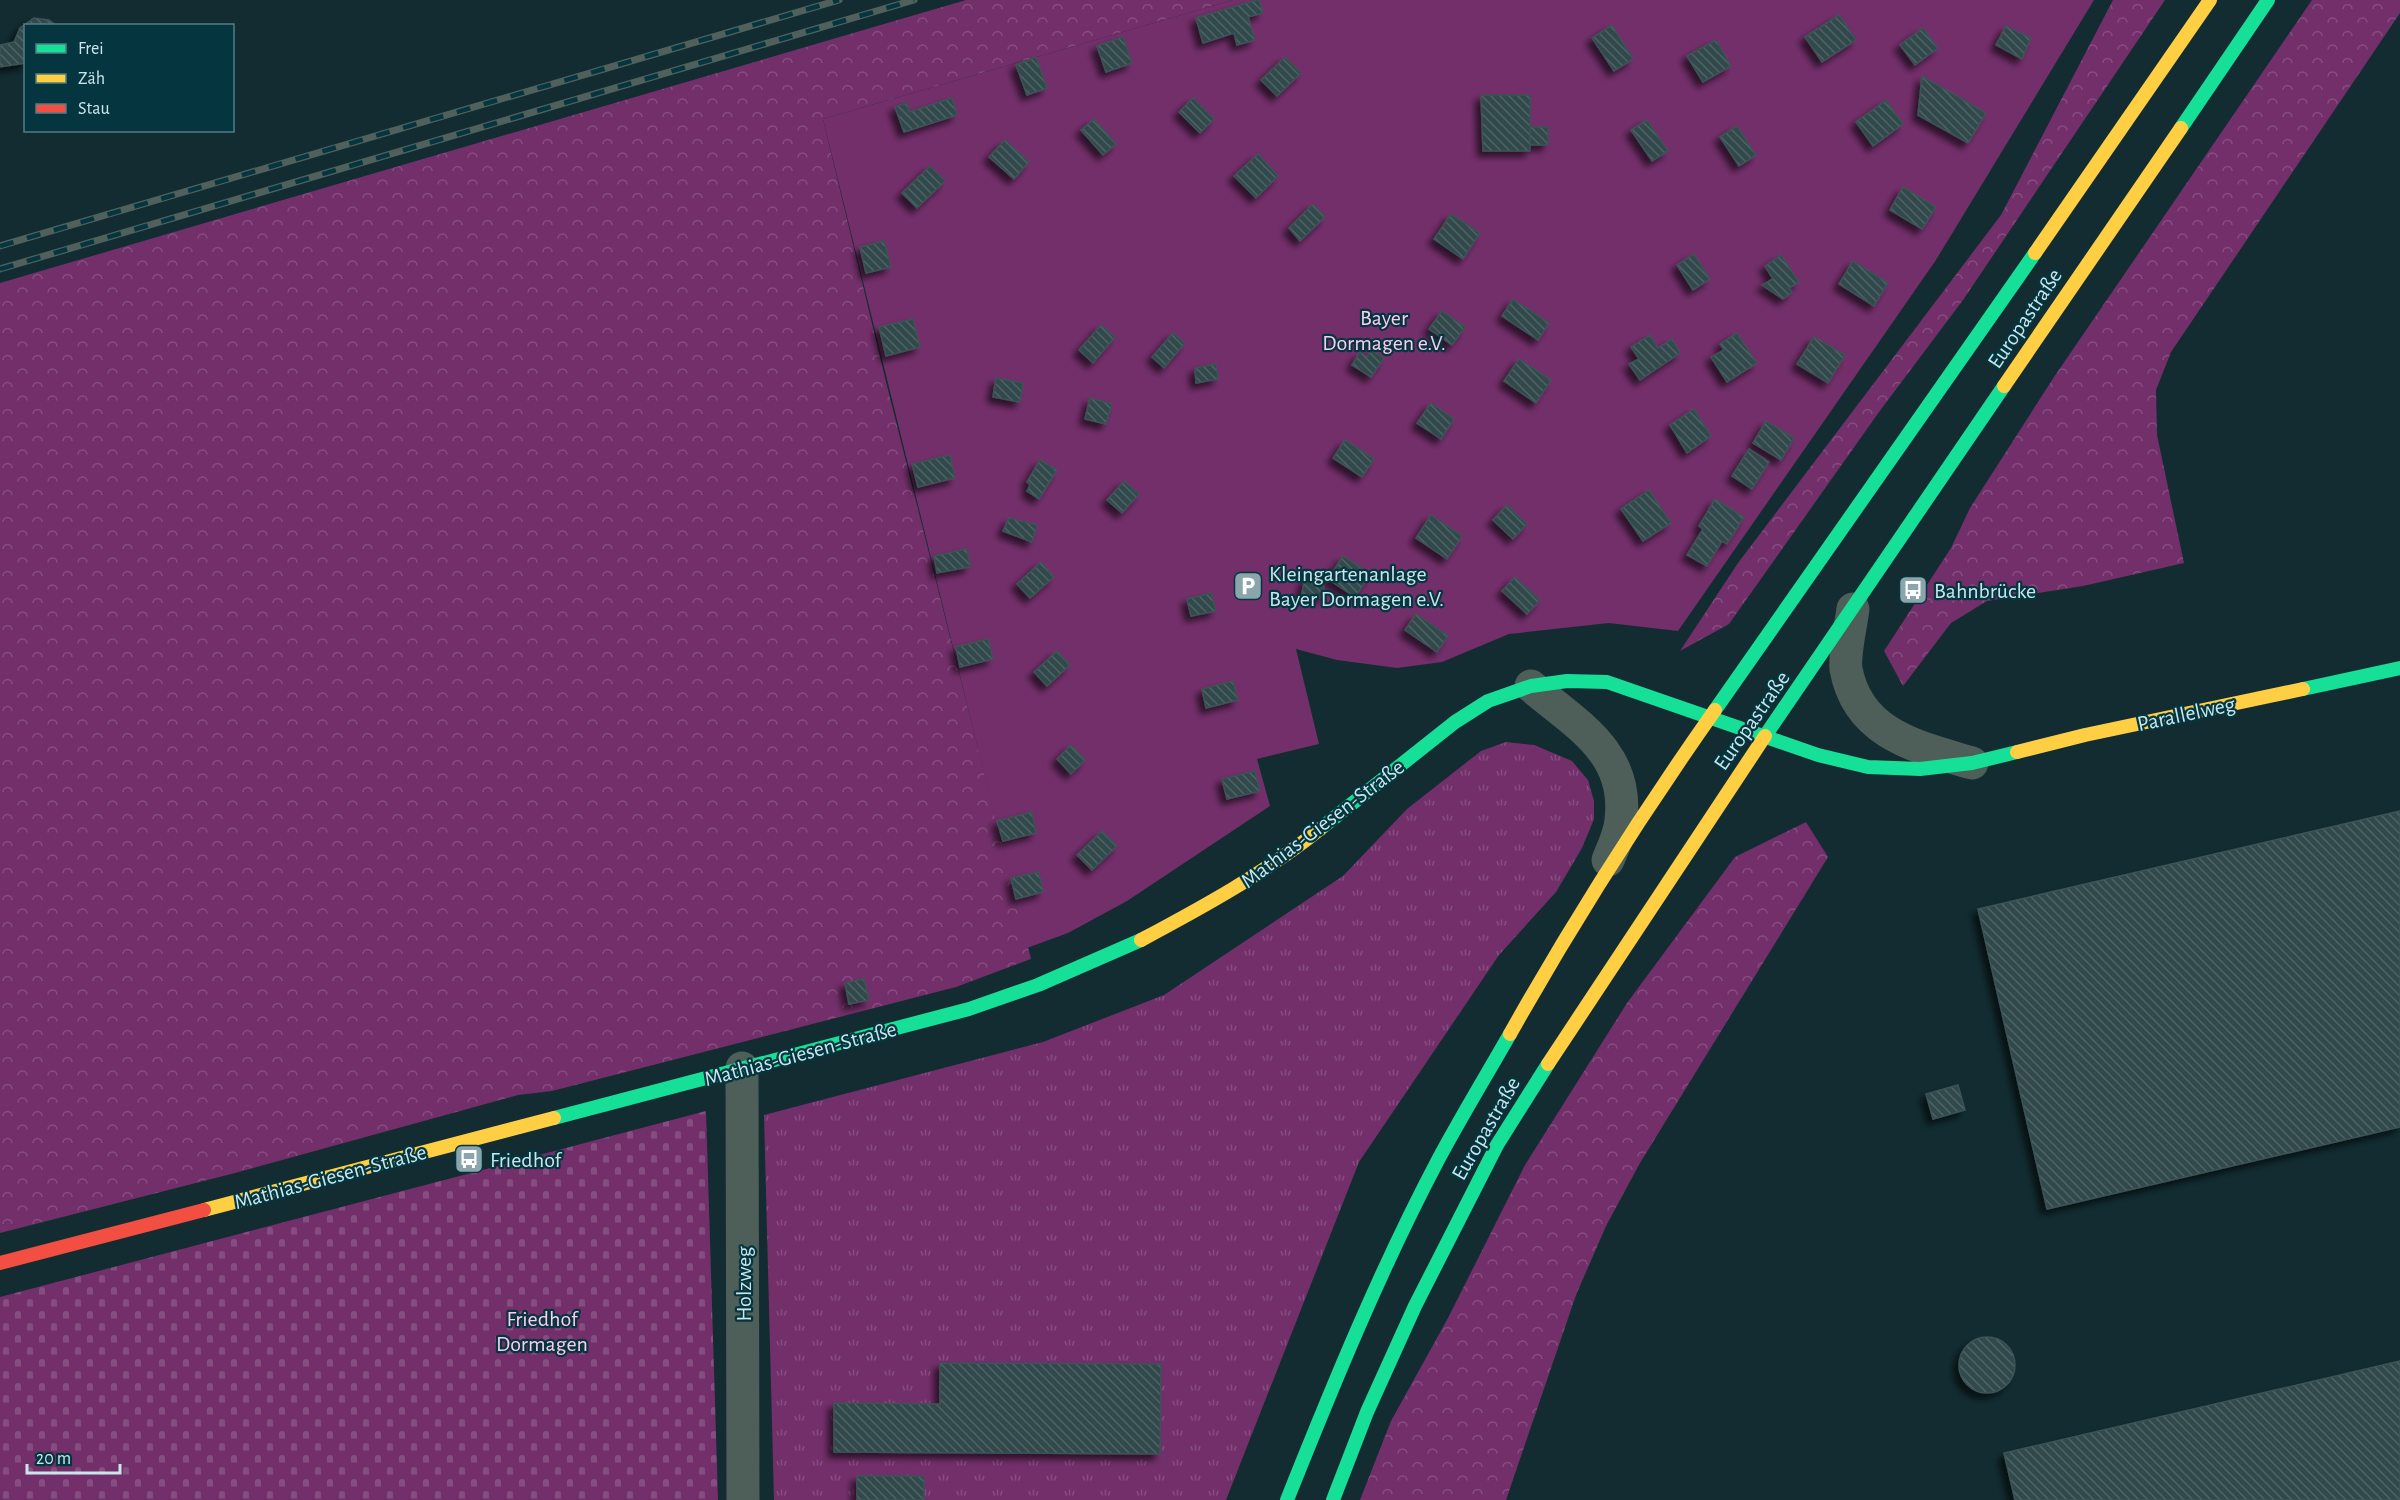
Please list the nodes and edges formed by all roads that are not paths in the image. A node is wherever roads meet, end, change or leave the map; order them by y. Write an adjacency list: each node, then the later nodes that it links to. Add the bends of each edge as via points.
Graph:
1 (2210, 0): 6 (main road, Europastraße)
2 (2268, 0): 3 (main road, Europastraße)
3 (1853, 609): 7 (main road, Europastraße); 8 (street, via 1846,667 1857,701 1880,726 1906,743)
4 (2400, 668): 8 (main road, Parallelweg)
5 (1531, 686): 6 (main road, Mathias-Giesen-Straße, via 1567,681 1606,682); 9 (street, via 1597,741 1615,768 1622,791 1621,823); 10 (main road, Mathias-Giesen-Straße, via 1488,701 1455,722 1263,871 1122,950 969,1009)
6 (1709, 718): 7 (main road, Parallelweg); 9 (main road, Europastraße)
7 (1764, 737): 8 (main road, Parallelweg, via 1868,768 1920,769); 14 (main road, Europastraße, via 1497,1145 1415,1306)
8 (1972, 763)
9 (1603, 877): 13 (main road, Europastraße, via 1558,948 1438,1160 1375,1290)
10 (742, 1068): 11 (main road, Mathias-Giesen-Straße); 12 (street, Holzweg)
11 (0, 1263)
12 (743, 1500)
13 (1287, 1500)
14 (1333, 1500)

